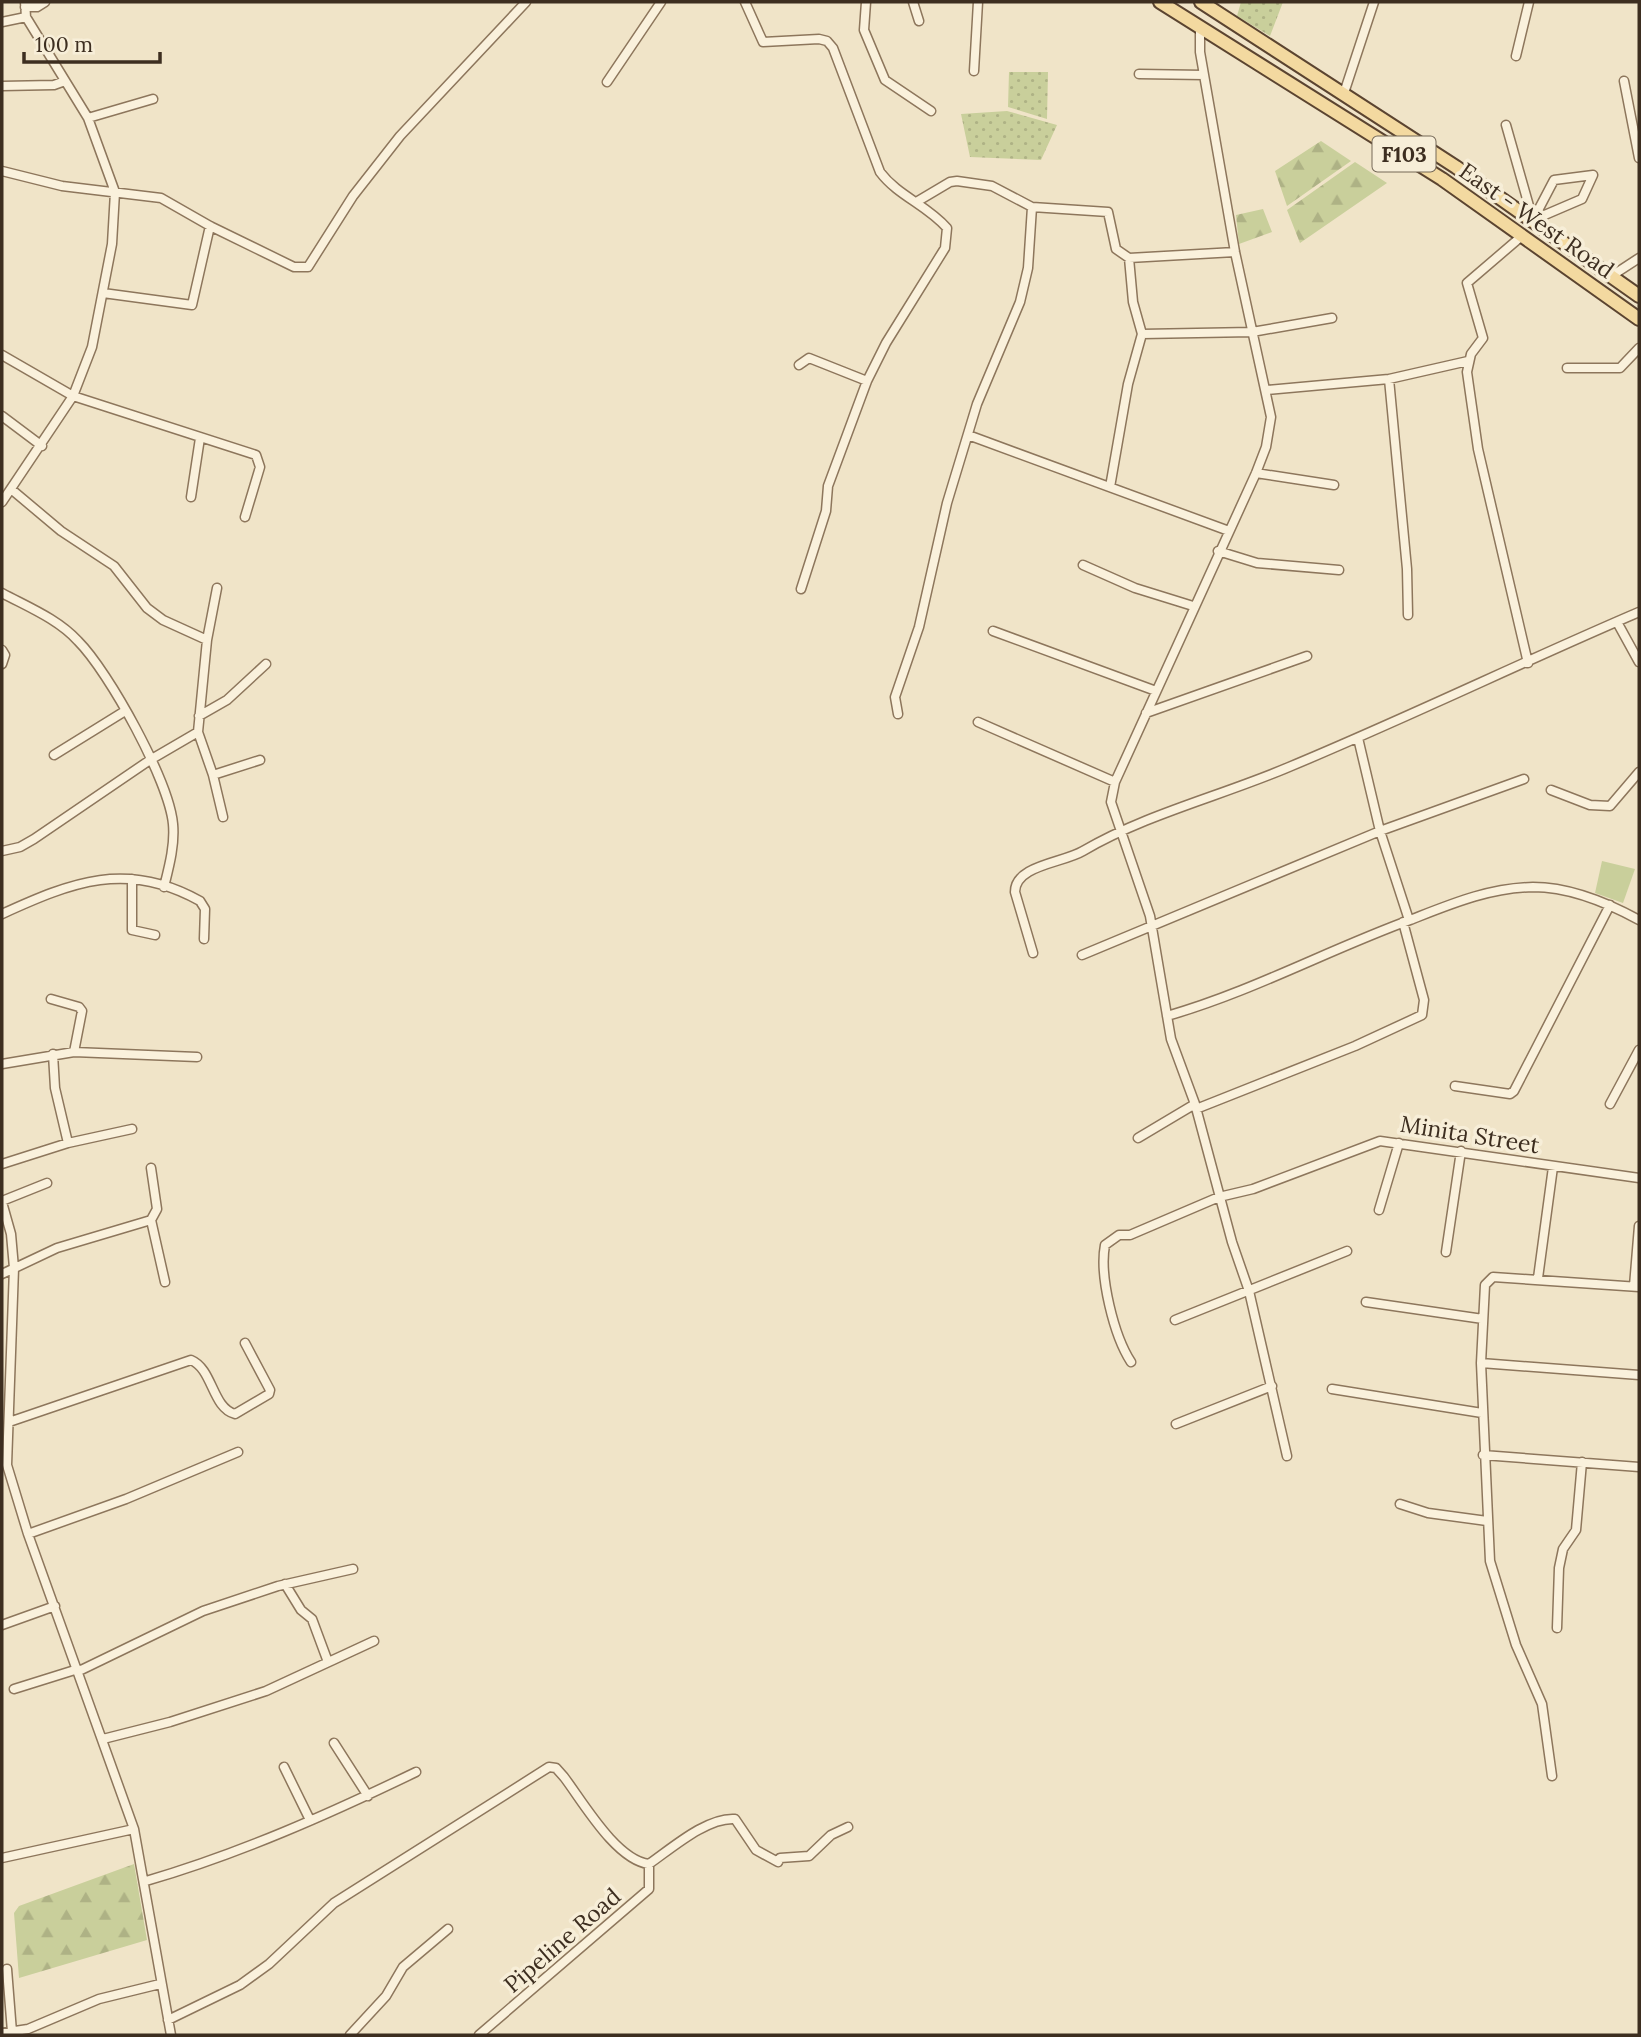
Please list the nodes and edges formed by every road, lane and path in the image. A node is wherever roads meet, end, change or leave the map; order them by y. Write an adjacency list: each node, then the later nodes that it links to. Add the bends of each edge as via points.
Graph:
1 (45, 2): 12 (street, via 37,7)
2 (526, 2): 36 (street, via 400,136 353,196 308,267 295,267)
3 (661, 2): 23 (street)
4 (745, 2): 33 (street, via 763,42 827,41 880,172 891,186)
5 (866, 2): 27 (street, via 864,30 886,80)
6 (913, 2): 14 (street)
7 (978, 2): 18 (street)
8 (1160, 2): 16 (main road, East - West Road / F103)
9 (1201, 2): 25 (main road, East - West Road / F103)
10 (1374, 2): 25 (street)
11 (1529, 2): 17 (street)
12 (25, 4): 13 (street)
13 (26, 17): 15 (street); 21 (street)
14 (919, 21)
15 (2, 22)
16 (1200, 27): 20 (street); 37 (main road, East - West Road / F103, via 1443,179)
17 (1516, 56)
18 (974, 71)
19 (1139, 74): 20 (street)
20 (1204, 75): 38 (street)
21 (65, 81): 24 (street); 28 (street)
22 (1624, 81): 30 (street)
23 (607, 82)
24 (2, 86)
25 (1345, 93): 35 (main road, East - West Road / F103)
26 (153, 99): 28 (street)
27 (930, 111)
28 (88, 118): 32 (street)
29 (1506, 125): 35 (street)
30 (1639, 158)
31 (2, 171): 32 (street, via 62,186)
32 (115, 192): 36 (street, via 160,198); 42 (street)
33 (918, 201): 34 (street, via 957,181 1005,191); 54 (street, via 947,228 945,248)
34 (1032, 207): 39 (street, via 1108,212 1116,250); 58 (street, via 1028,268 1020,302)
35 (1532, 220): 35 (street, via 1582,199 1593,175 1554,180); 41 (main road, East - West Road / F103)
36 (210, 226): 42 (street, via 192,305)
37 (1523, 235): 45 (main road, East - West Road / F103); 50 (street, via 1467,283 1483,338)
38 (1235, 252): 39 (street); 46 (street)
39 (1129, 258): 47 (street)
40 (1639, 258): 41 (street)
41 (1613, 275): 43 (main road, East - West Road / F103)
42 (103, 293): 56 (street, via 92,347)
43 (1639, 296)
44 (1332, 318): 46 (street)
45 (1639, 319)
46 (1252, 332): 47 (street); 55 (street)
47 (1142, 334): 63 (street)
48 (1639, 348): 52 (street, via 1620,368)
49 (2, 355): 56 (street)
50 (1468, 361): 53 (street); 84 (street, via 1478,449)
51 (799, 365): 54 (street, via 809,358)
52 (1567, 368)
53 (1389, 379): 55 (street); 77 (street, via 1408,569)
54 (866, 381): 73 (street, via 828,486 826,511)
55 (1267, 390): 61 (street, via 1271,417)
56 (73, 396): 59 (street); 60 (street)
57 (2, 416): 60 (street)
58 (968, 435): 63 (street); 90 (street, via 932,561 919,627 895,697)
59 (200, 438): 65 (street); 67 (street, via 242,449 260,460)
60 (41, 446): 64 (street)
61 (1256, 473): 62 (street); 68 (street)
62 (1334, 485)
63 (1110, 487): 68 (street)
64 (11, 489): 66 (street); 80 (street, via 61,531 114,566 146,608)
65 (191, 498)
66 (2, 502)
67 (245, 517)
68 (1228, 531): 69 (street)
69 (1218, 551): 71 (street, via 1256,562); 75 (street)
70 (1083, 565): 75 (street)
71 (1339, 570)
72 (217, 588): 80 (street)
73 (801, 589)
74 (2, 593): 88 (street, via 49,618 78,641)
75 (1193, 607): 87 (street)
76 (1639, 612): 78 (street)
77 (1408, 615)
78 (1617, 622): 83 (street); 84 (street)
79 (993, 632): 87 (street)
80 (207, 640): 91 (street)
81 (2, 650): 85 (street)
82 (1307, 656): 89 (street)
83 (1639, 662)
84 (1528, 663): 94 (street)
85 (2, 664)
86 (266, 664): 91 (street, via 227,700)
87 (1156, 691): 89 (street)
88 (125, 711): 95 (street); 96 (street)
89 (1146, 713): 101 (street)
90 (898, 714)
91 (199, 716): 93 (street)
92 (978, 722): 101 (street)
93 (198, 732): 96 (street); 99 (street)
94 (1358, 738): 104 (street, via 1239,788); 105 (street)
95 (54, 755)
96 (150, 760): 106 (street, via 34,839); 108 (street, via 168,798 173,825)
97 (260, 760): 99 (street)
98 (1639, 772): 102 (street, via 1610,806 1590,805)
99 (214, 775): 103 (street)
100 (1524, 779): 105 (street)
101 (1115, 782): 104 (street, via 1111,802)
102 (1551, 790)
103 (223, 817)
104 (1120, 830): 113 (street); 116 (street, via 1079,853 1023,874 1015,882)
105 (1380, 831): 112 (street); 113 (street)
106 (2, 851)
107 (132, 879): 108 (street); 110 (street, via 94,879); 114 (street, via 132,930)
108 (164, 887): 115 (street, via 200,901 205,909)
109 (1610, 905): 111 (street); 112 (street, via 1536,887 1489,890); 125 (street, via 1514,1091)
110 (2, 914)
111 (1639, 920)
112 (1406, 921): 119 (street, via 1214,1002); 127 (street, via 1424,1000 1422,1015)
113 (1152, 927): 117 (street); 119 (street)
114 (155, 935)
115 (204, 939)
116 (1033, 953)
117 (1082, 955)
118 (51, 999): 121 (street, via 82,1010)
119 (1167, 1016): 127 (street)
120 (1639, 1050): 126 (street)
121 (74, 1052): 122 (street); 123 (street)
122 (53, 1054): 124 (street); 130 (street, via 55,1088)
123 (197, 1057)
124 (2, 1064)
125 (1455, 1086)
126 (1610, 1104)
127 (1196, 1107): 129 (street); 138 (street)
128 (132, 1129): 130 (street)
129 (1138, 1138)
130 (68, 1143): 133 (street)
131 (1399, 1143): 132 (street, Minita Street); 138 (street, Minita Street, via 1380,1141 1253,1189); 140 (street)
132 (1461, 1152): 134 (street, Minita Street); 144 (street)
133 (2, 1164)
134 (1553, 1167): 136 (street, Minita Street); 147 (street)
135 (151, 1168): 141 (street, via 158,1209)
136 (1639, 1178)
137 (47, 1183): 139 (street)
138 (1219, 1197): 150 (street); 155 (street, Minita Street, via 1183,1215 1119,1235 1105,1245 1102,1261 1117,1333)
139 (2, 1201): 145 (street)
140 (1378, 1210)
141 (151, 1220): 145 (street, via 57,1248); 148 (street)
142 (1639, 1226): 149 (street)
143 (1346, 1251): 150 (street)
144 (1446, 1252)
145 (14, 1268): 146 (street); 157 (street)
146 (2, 1274)
147 (1538, 1278): 149 (street); 152 (street, via 1488,1279)
148 (165, 1282)
149 (1637, 1286)
150 (1249, 1291): 153 (street); 159 (street)
151 (1366, 1302): 152 (street)
152 (1483, 1319): 156 (street)
153 (1175, 1320)
154 (245, 1343): 162 (street, via 270,1390 269,1395 235,1414 227,1410 201,1367 191,1360)
155 (1130, 1362)
156 (1481, 1363): 158 (street); 161 (street)
157 (6, 1372): 162 (street)
158 (1639, 1376)
159 (1272, 1386): 163 (street); 166 (street)
160 (1332, 1389): 161 (street)
161 (1482, 1413): 165 (street)
162 (9, 1422): 168 (street)
163 (1176, 1424)
164 (238, 1452): 172 (street)
165 (1483, 1455): 167 (street); 171 (street)
166 (1287, 1456)
167 (1582, 1462): 169 (street); 177 (street, via 1576,1530 1563,1549 1559,1568)
168 (4, 1465): 172 (street)
169 (1639, 1466)
170 (1400, 1504): 171 (street)
171 (1487, 1521): 186 (street, via 1490,1561 1516,1644 1542,1704)
172 (28, 1534): 175 (street)
173 (353, 1569): 174 (street)
174 (285, 1584): 179 (street, via 312,1619); 180 (street, via 204,1611)
175 (54, 1606): 176 (street); 180 (street)
176 (2, 1625)
177 (1557, 1628)
178 (374, 1641): 179 (street)
179 (328, 1662): 182 (street, via 216,1709)
180 (78, 1670): 181 (street); 182 (street)
181 (14, 1689)
182 (103, 1739): 190 (street)
183 (334, 1743): 187 (street)
184 (284, 1767): 188 (street)
185 (416, 1772): 187 (street)
186 (1552, 1776)
187 (368, 1796): 188 (street)
188 (310, 1820): 193 (street, via 200,1865)
189 (848, 1827): 192 (street, via 831,1835 809,1856 780,1858 778,1862 756,1850 735,1819 725,1818 710,1822)
190 (134, 1829): 191 (street); 193 (street)
191 (2, 1858)
192 (649, 1864): 197 (street, via 618,1848 564,1777 548,1767 334,1903 240,1985); 202 (street, Pipeline Road, via 649,1889)
193 (146, 1881): 196 (street)
194 (448, 1929): 201 (street, via 403,1967 386,1996)
195 (7, 1969): 198 (street)
196 (160, 1984): 197 (street); 198 (street, via 99,1999)
197 (168, 2020): 200 (street)
198 (12, 2032): 199 (street)
199 (2, 2033)
200 (171, 2035)
201 (349, 2035)
202 (479, 2035)

